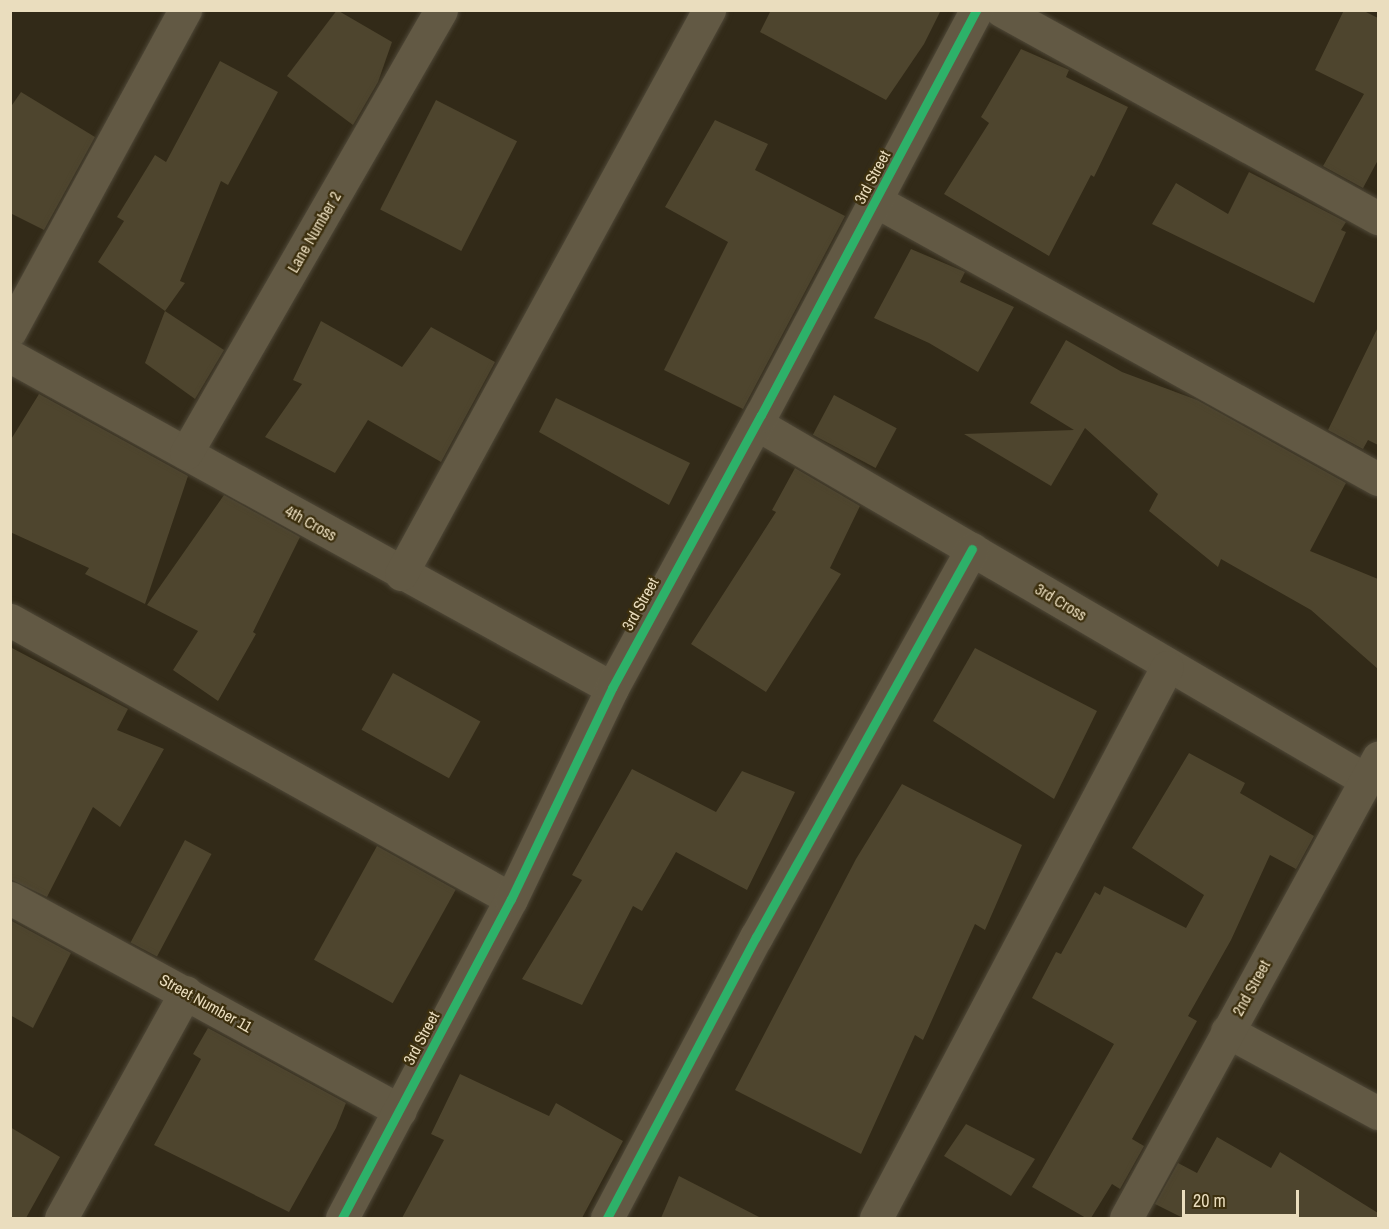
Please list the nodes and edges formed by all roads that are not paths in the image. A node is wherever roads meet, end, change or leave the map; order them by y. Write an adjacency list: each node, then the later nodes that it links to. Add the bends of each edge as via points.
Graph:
1 (185, 10): 8 (street)
2 (441, 10): 11 (street, Lane Number 2)
3 (709, 10): 14 (street)
4 (976, 10): 6 (street, 3rd Street)
5 (1001, 10): 7 (street)
6 (876, 201): 10 (street, 3rd Street); 12 (street)
7 (1378, 218)
8 (10, 331)
9 (10, 356): 11 (street, 4th Cross)
10 (757, 424): 13 (street, 3rd Cross); 17 (street, 3rd Street)
11 (186, 453): 14 (street, 4th Cross)
12 (1378, 478)
13 (972, 549): 16 (street, 3rd Cross); 27 (street, via 756,937)
14 (401, 574): 17 (street, 4th Cross)
15 (10, 620): 20 (street)
16 (1167, 667): 18 (street, 3rd Cross); 28 (street)
17 (612, 688): 20 (street, 3rd Street)
18 (1372, 769): 22 (street, 2nd Street)
19 (10, 898): 21 (street, Street Number 11)
20 (511, 899): 23 (street, 3rd Street)
21 (186, 992): 23 (street, Street Number 11); 25 (street)
22 (1227, 1031): 24 (street); 29 (street, 2nd Street)
23 (400, 1111): 26 (street, 3rd Street)
24 (1378, 1113)
25 (61, 1218)
26 (342, 1218)
27 (606, 1218)
28 (876, 1218)
29 (1126, 1218)

